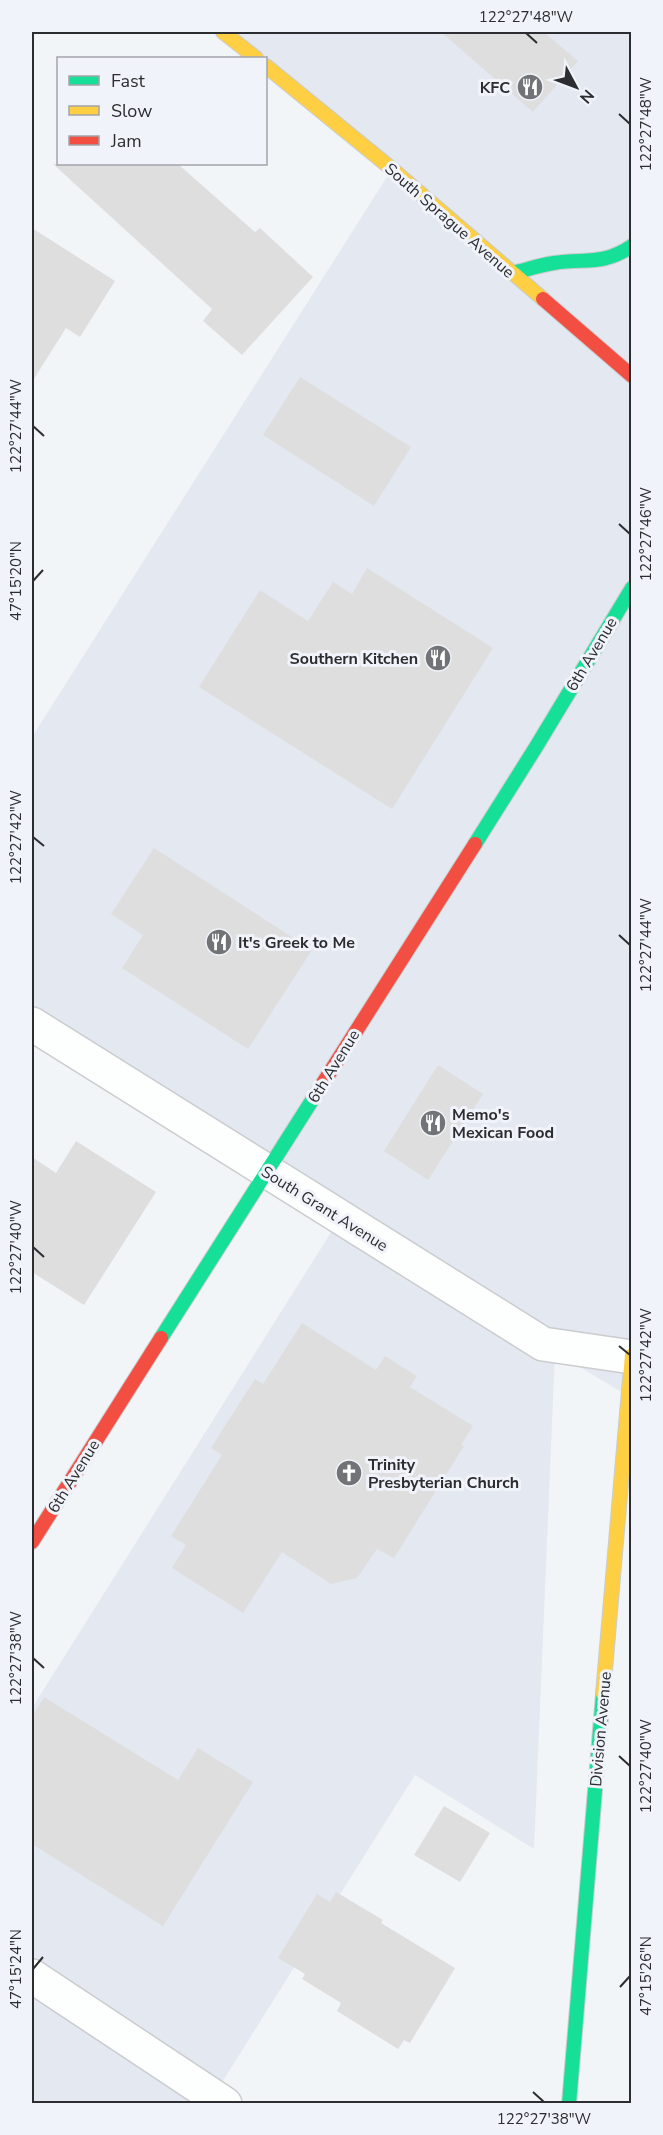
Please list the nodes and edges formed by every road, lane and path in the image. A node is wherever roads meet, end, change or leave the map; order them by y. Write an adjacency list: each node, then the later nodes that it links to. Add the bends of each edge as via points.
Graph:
1 (223, 32): 2 (main road)
2 (255, 57)
3 (267, 67): 5 (main road, South Sprague Avenue)
4 (632, 246): 5 (main road, via 593,262 555,263)
5 (512, 273): 6 (main road, South Sprague Avenue)
6 (632, 376)
7 (632, 588): 9 (main road, 6th Avenue, via 536,747)
8 (32, 1024): 9 (street, South Grant Avenue)
9 (266, 1171): 10 (street, South Grant Avenue, via 543,1344); 11 (main road, 6th Avenue)
10 (631, 1356): 14 (main road, Division Avenue)
11 (32, 1542)
12 (32, 1976): 13 (street)
13 (225, 2103)
14 (569, 2103)

